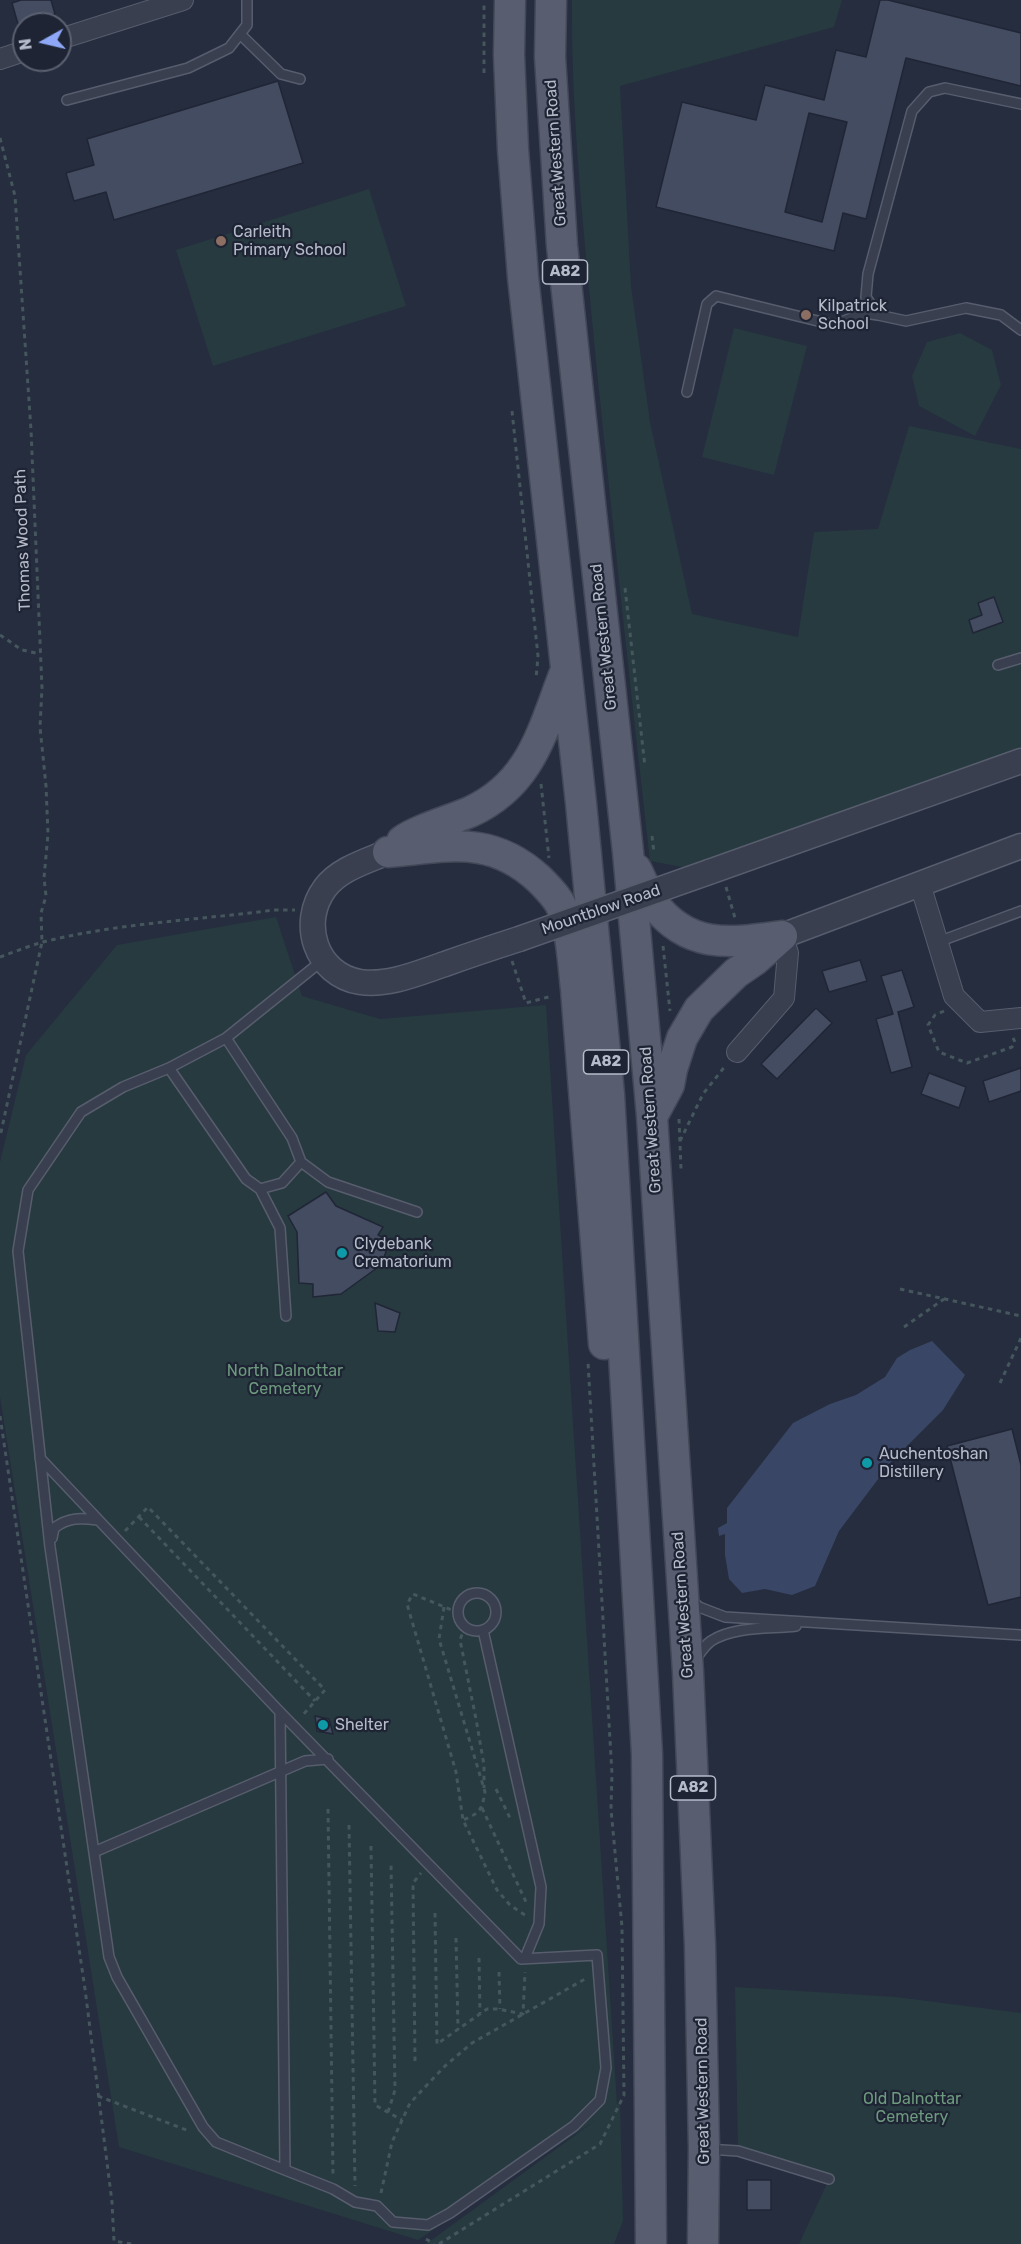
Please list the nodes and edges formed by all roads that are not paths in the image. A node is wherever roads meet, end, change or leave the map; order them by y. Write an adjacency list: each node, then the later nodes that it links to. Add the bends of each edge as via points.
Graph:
1 (183, 0): 6 (street)
2 (248, 0): 5 (lane, via 247,25)
3 (510, 0): 15 (main road, A82, via 513,149 523,277)
4 (551, 0): 19 (main road, Great Western Road / A82, via 549,57 562,246)
5 (240, 34): 7 (lane, via 281,74); 8 (lane, via 229,48 188,68)
6 (72, 35)
7 (300, 79)
8 (67, 100)
9 (1021, 104): 10 (lane, via 945,88 929,92 912,111 868,274 866,297)
10 (878, 315): 11 (lane, via 906,321 966,308 1001,315); 12 (lane, via 864,313 834,325 716,296 707,304)
11 (1021, 330)
12 (687, 393)
13 (1021, 658): 14 (lane)
14 (998, 665)
15 (566, 670): 18 (main road, via 528,763 504,792 484,806 406,838); 34 (main road, A82, via 609,1094)
16 (1021, 761): 24 (street, Mountblow Road, bridge, via 717,879 515,949 382,982 347,978)
17 (1021, 846): 20 (street)
18 (388, 852): 24 (street, Mountblow Road, via 355,866 325,888 312,920 313,939); 34 (main road, via 442,846 490,850 508,856 530,871 562,907 576,989 605,1365)
19 (628, 852): 22 (main road, A82, via 652,902 689,934 718,942); 29 (main road, Great Western Road / A82)
20 (920, 884): 22 (street); 23 (street)
21 (1021, 911): 23 (lane)
22 (782, 936): 27 (street, via 788,953 784,998); 29 (main road, via 699,1009 682,1038 669,1085)
23 (938, 942): 25 (street, via 954,996 980,1022)
24 (324, 960): 26 (lane)
25 (1015, 1018)
26 (226, 1038): 28 (lane); 30 (lane, via 292,1138)
27 (737, 1052)
28 (169, 1068): 31 (lane, via 246,1179); 35 (lane, via 123,1087 81,1112 28,1190 18,1251)
29 (652, 1116): 38 (main road, Great Western Road / A82)
30 (301, 1162): 31 (lane, via 282,1183); 32 (lane, via 328,1182)
31 (260, 1189): 33 (lane, via 280,1228)
32 (417, 1212)
33 (286, 1316)
34 (630, 1455): 51 (main road, A82, via 647,1754)
35 (40, 1458): 36 (lane); 37 (lane)
36 (99, 1520): 37 (lane, via 64,1520 54,1528); 43 (lane)
37 (50, 1547): 46 (lane)
38 (682, 1590): 39 (lane, via 699,1607 725,1617); 42 (main road, Great Western Road / A82)
39 (826, 1623): 41 (lane); 42 (lane, via 719,1637 702,1649)
40 (483, 1630): 40 (lane, via 493,1622 495,1605 487,1596 475,1593 460,1604 459,1613 465,1626); 47 (lane, via 541,1887 539,1924)
41 (1021, 1635)
42 (688, 1672): 48 (main road, Great Western Road / A82)
43 (280, 1712): 44 (lane); 45 (lane)
44 (328, 1760): 45 (lane, via 305,1761); 47 (lane, via 521,1959)
45 (281, 1772): 46 (lane); 49 (lane)
46 (94, 1852): 49 (lane, via 109,1957 203,2127 216,2142)
47 (525, 1958): 49 (lane, via 597,1955 606,2068 600,2100 574,2126 428,2225 393,2222 377,2206 355,2202)
48 (704, 2149): 50 (lane, via 738,2151); 52 (main road, Great Western Road / A82)
49 (285, 2170)
50 (829, 2179)
51 (650, 2241)
52 (702, 2244)

